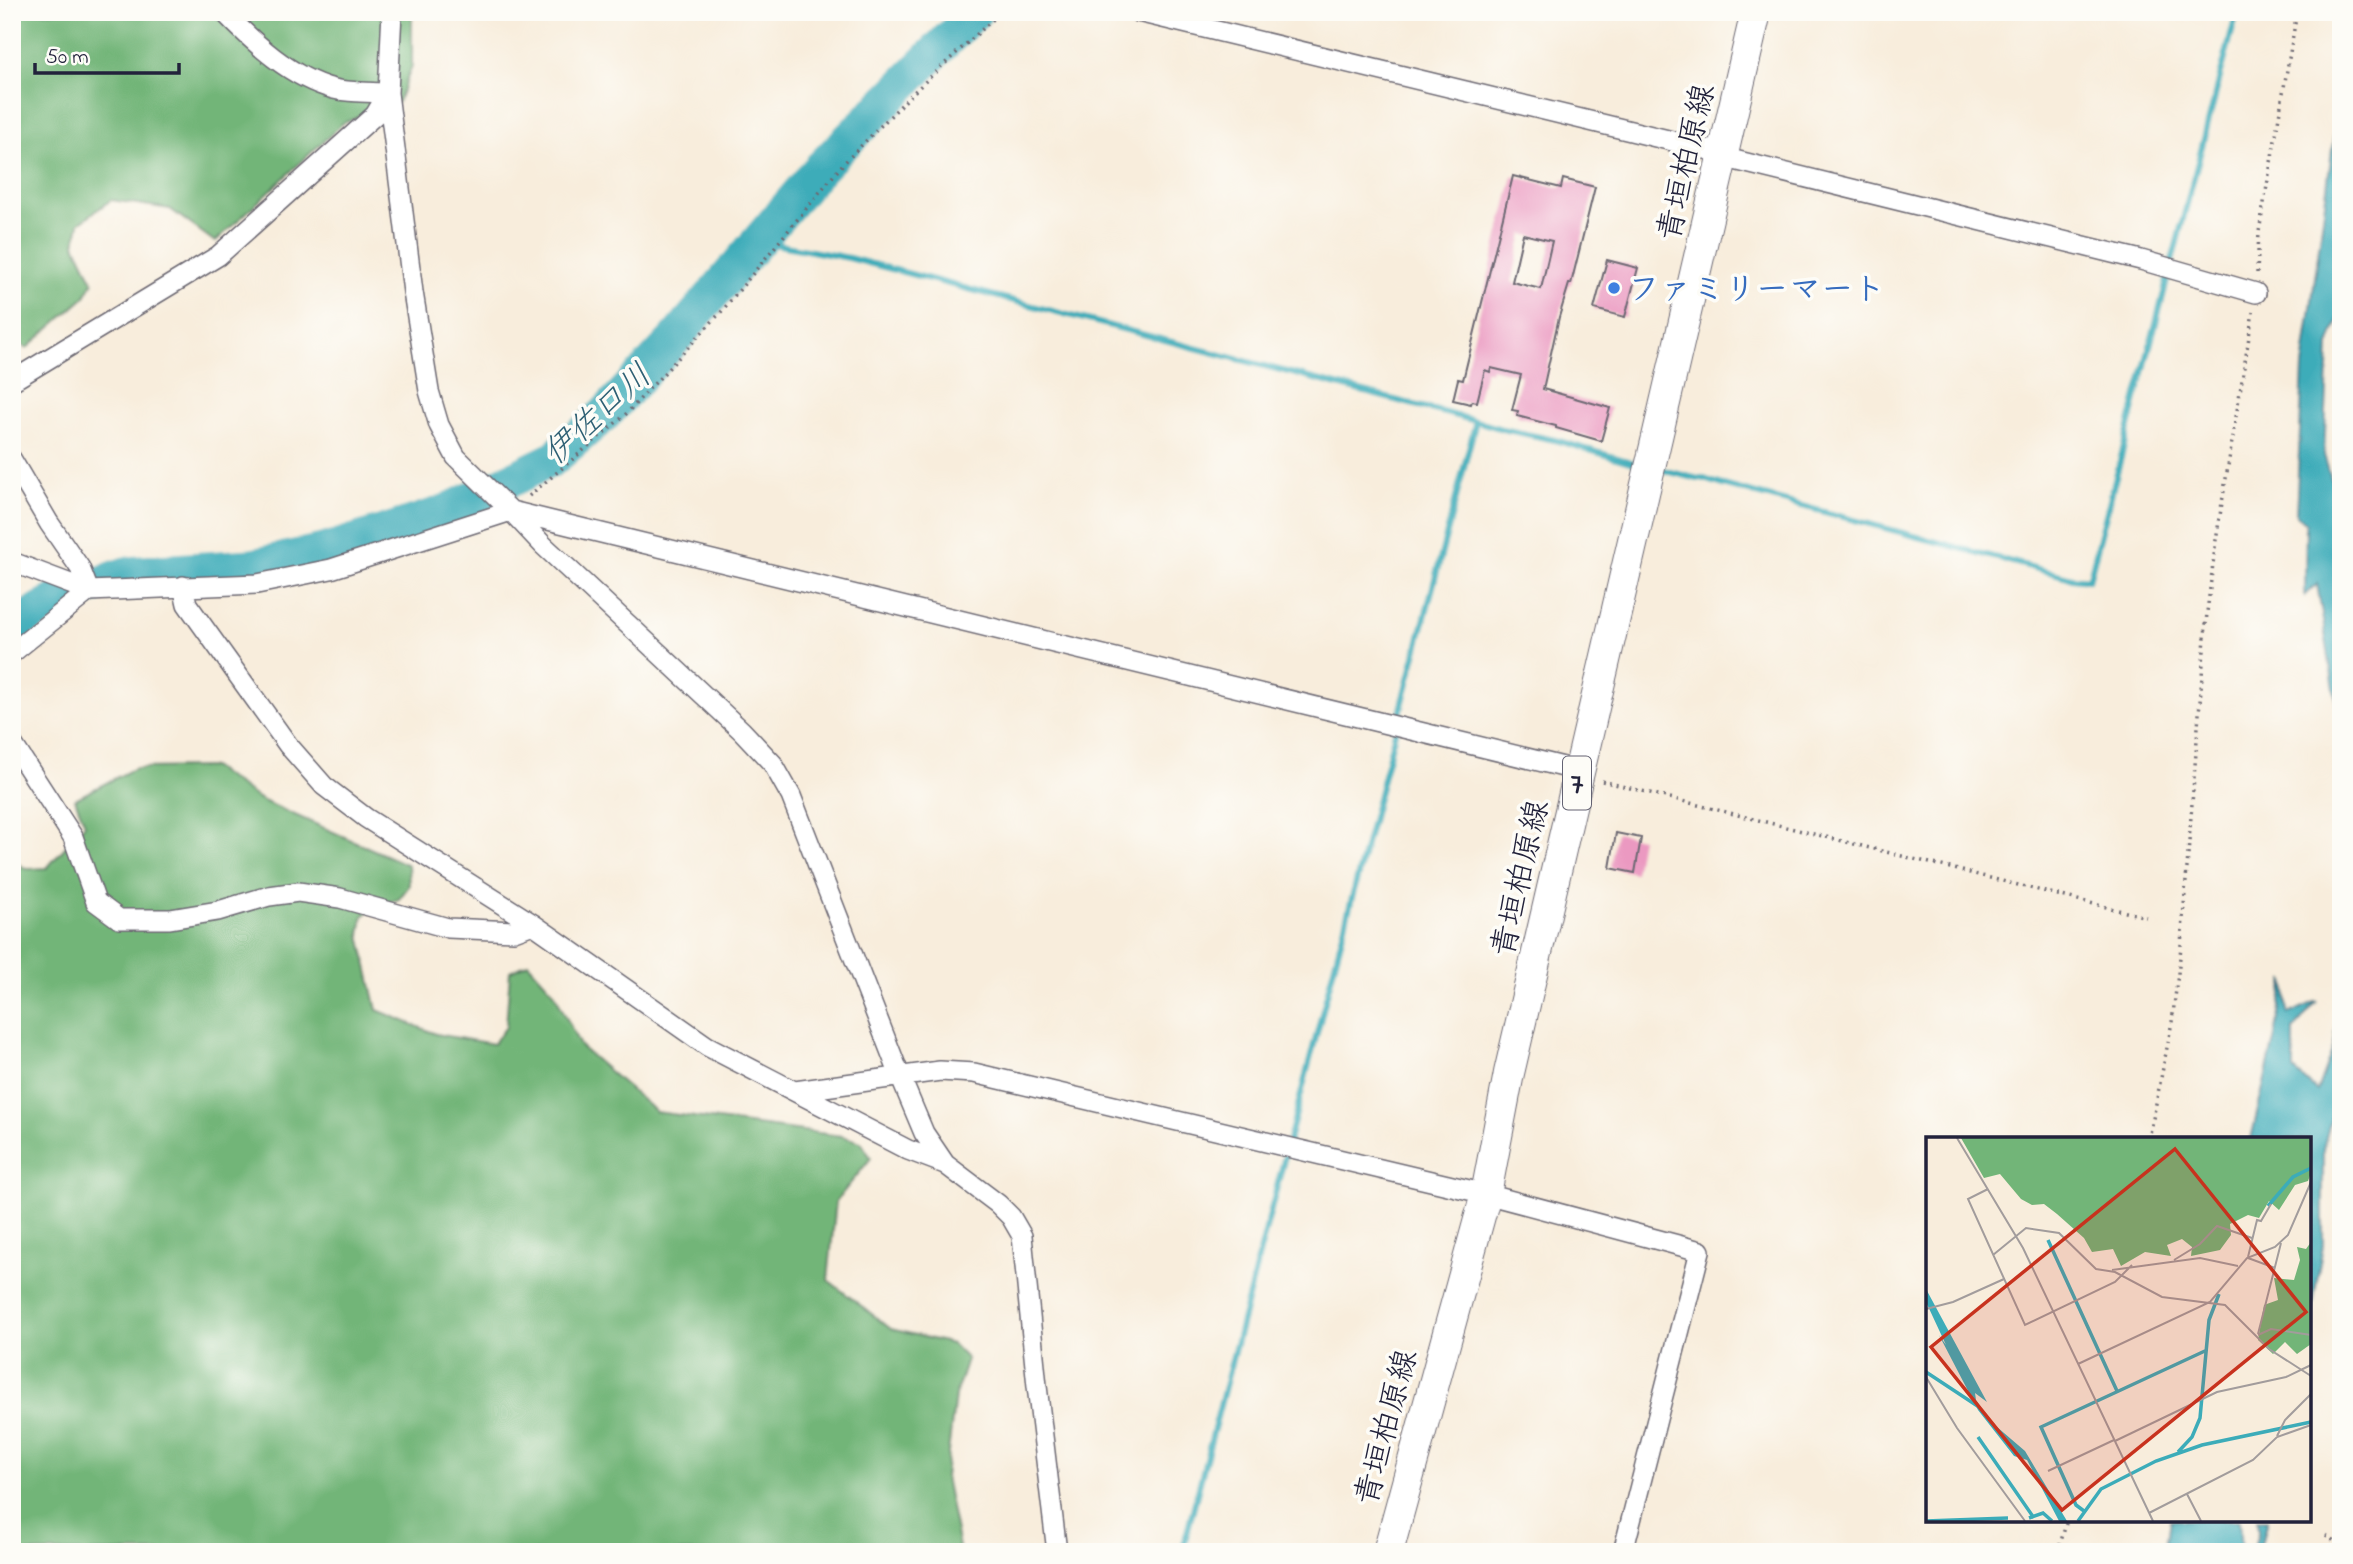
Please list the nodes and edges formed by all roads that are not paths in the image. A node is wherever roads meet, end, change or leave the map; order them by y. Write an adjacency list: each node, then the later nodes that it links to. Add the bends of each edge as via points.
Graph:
1 (225, 12): 5 (street, via 286,68 334,89)
2 (392, 12): 5 (street)
3 (1138, 12): 6 (street)
4 (1756, 12): 6 (main road, 青垣柏原線 / 7)
5 (388, 93): 8 (street, via 375,115 218,256); 10 (street, via 429,391 439,425 456,457)
6 (1722, 155): 7 (street); 16 (main road, 青垣柏原線 / 7)
7 (2256, 293)
8 (12, 381)
9 (12, 460): 13 (street, via 80,568)
10 (504, 504): 12 (street, via 331,569 257,584); 16 (street); 18 (street, via 773,764 791,796)
11 (12, 562): 13 (street)
12 (183, 586): 13 (street); 17 (street, via 187,604 288,745 324,786 366,818)
13 (89, 591): 14 (street)
14 (12, 653)
15 (12, 743): 17 (street, via 74,837 96,902 120,919 170,919 298,892 340,898 448,928 514,931)
16 (1579, 773): 21 (main road, 青垣柏原線 / 7, via 1509,1073)
17 (533, 924): 19 (street, via 707,1046)
18 (900, 1076): 19 (street); 20 (street, via 924,1133); 21 (street, via 974,1073)
19 (795, 1091): 20 (street)
20 (944, 1164): 22 (street, via 998,1204 1022,1236)
21 (1486, 1194): 23 (main road, 青垣柏原線 / 7); 24 (street, via 1700,1251)
22 (1057, 1552)
23 (1388, 1552)
24 (1623, 1552)

